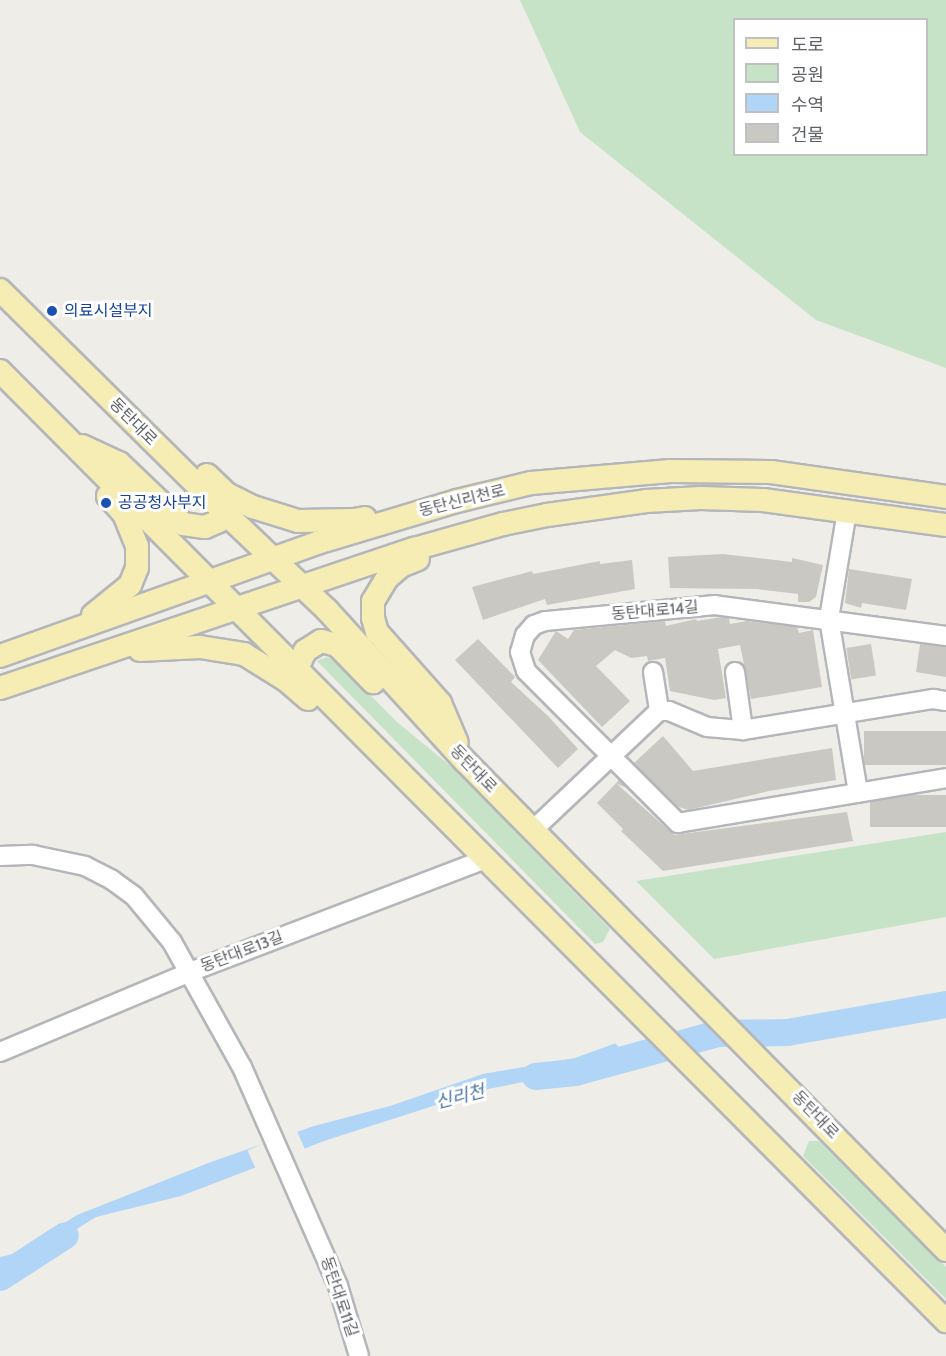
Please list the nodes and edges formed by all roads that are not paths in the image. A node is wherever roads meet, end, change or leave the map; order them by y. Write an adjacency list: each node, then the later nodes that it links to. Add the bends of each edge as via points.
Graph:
1 (0, 290): 3 (main road, 동탄대로)
2 (0, 371): 4 (main road)
3 (118, 407): 6 (main road, via 173,444 227,494 253,507 298,520 354,520 414,505); 7 (main road, 동탄대로)
4 (68, 439): 7 (main road, via 119,463 183,525 205,527 219,521); 12 (main road); 16 (main road, via 89,476 124,514 137,546 137,568 130,585)
5 (946, 497): 6 (main road, 동탄신리천로, via 771,472 716,470 531,483)
6 (457, 501): 11 (main road, 동탄신리천로)
7 (223, 511): 11 (main road, 동탄대로)
8 (847, 511): 9 (main road, 동탄신리천로, via 763,500 701,498 646,501); 10 (main road, 동탄신리천로); 15 (street)
9 (547, 515): 13 (main road, 동탄신리천로, via 446,539); 29 (main road, via 518,532 401,566 380,587 373,602 377,632 440,703)
10 (946, 525)
11 (272, 558): 12 (main road, 동탄신리천로); 13 (main road, 동탄대로)
12 (210, 582): 14 (main road); 16 (main road, 동탄신리천로)
13 (304, 586): 14 (main road, 동탄신리천로); 29 (main road, 동탄대로)
14 (238, 610): 18 (main road, 동탄신리천로); 20 (main road)
15 (828, 619): 17 (street, 동탄대로14길); 26 (street); 28 (street, 동탄대로14길, via 715,605 534,625 520,643 526,671)
16 (66, 631): 19 (main road, 동탄신리천로)
17 (946, 636)
18 (102, 653): 23 (main road, 동탄신리천로); 31 (main road, via 200,647 244,654 286,680)
19 (0, 656)
20 (297, 669): 29 (main road, via 304,651 321,641 337,645 413,721); 31 (main road)
21 (653, 672): 25 (street)
22 (735, 672): 27 (street)
23 (0, 688)
24 (946, 701): 26 (street, via 933,699)
25 (659, 711): 27 (street, via 669,711 707,727); 28 (street)
26 (844, 714): 27 (street); 32 (street)
27 (743, 730)
28 (612, 756): 32 (street, 동탄대로14길, via 678,823); 33 (street)
29 (465, 761): 33 (main road, 동탄대로)
30 (946, 778): 32 (street, 동탄대로14길)
31 (417, 789): 35 (main road)
32 (858, 793)
33 (533, 830): 38 (main road, 동탄대로)
34 (0, 856): 36 (street, via 59,859 85,866 112,880 156,919)
35 (486, 859): 36 (street, 동탄대로13길); 39 (main road)
36 (190, 972): 37 (street, 동탄대로13길); 40 (street, 동탄대로11길, via 242,1066 318,1238 338,1286)
37 (0, 1052)
38 (946, 1250)
39 (946, 1321)
40 (359, 1356)

